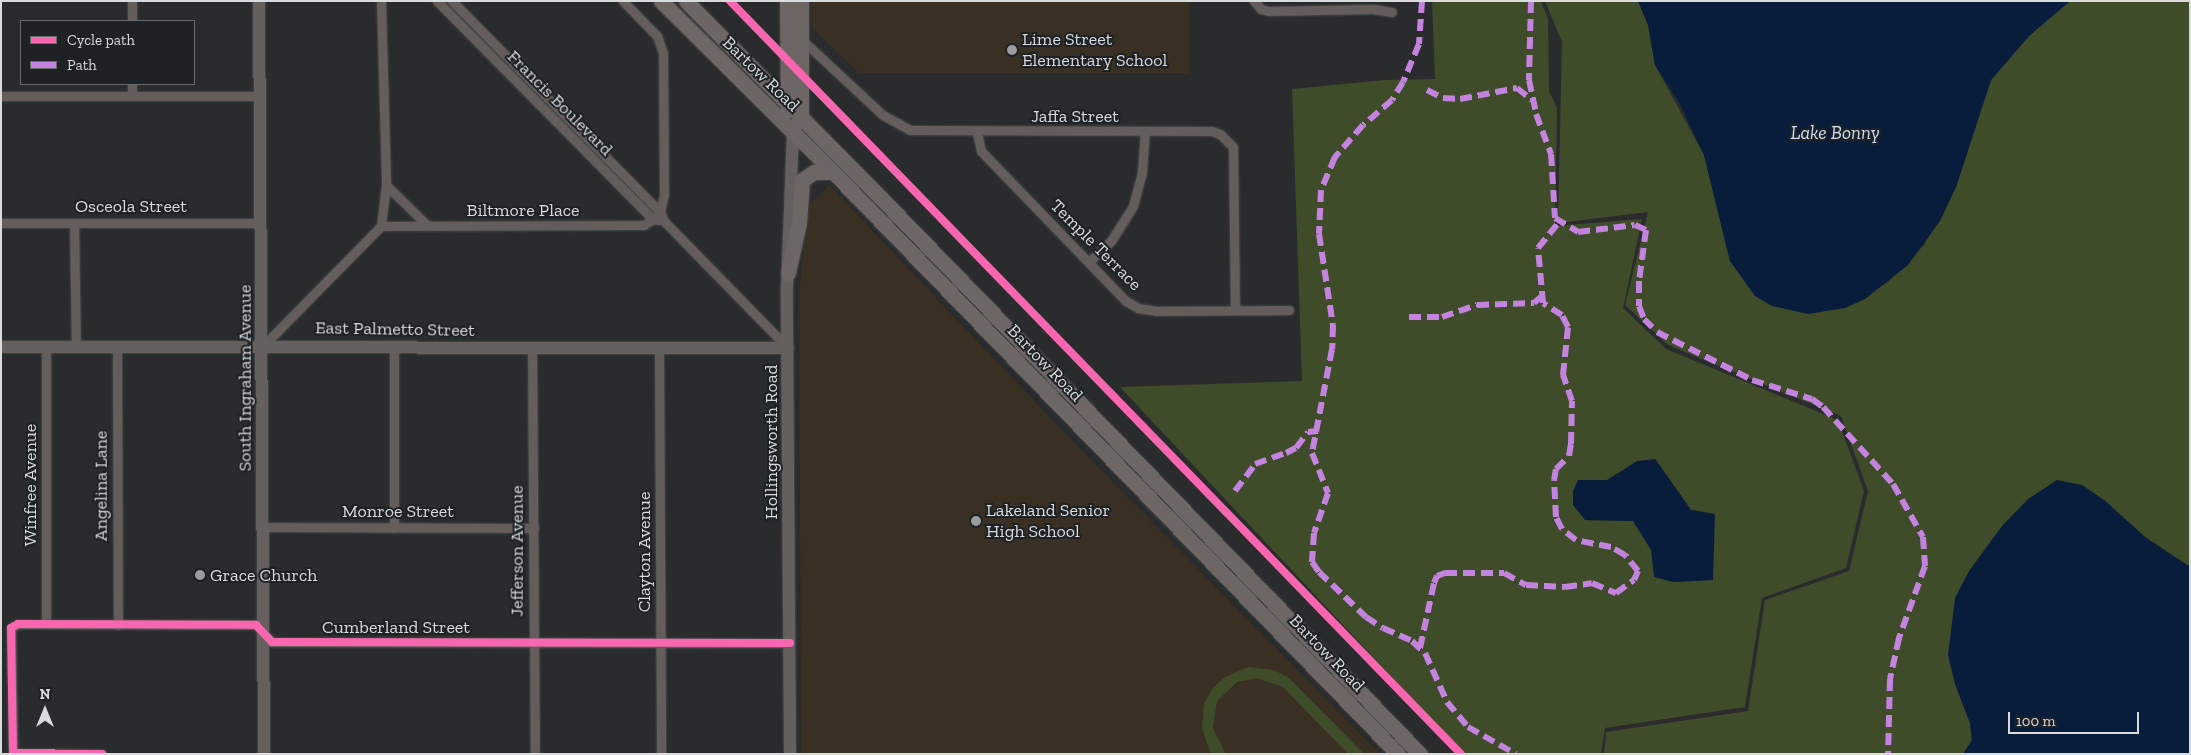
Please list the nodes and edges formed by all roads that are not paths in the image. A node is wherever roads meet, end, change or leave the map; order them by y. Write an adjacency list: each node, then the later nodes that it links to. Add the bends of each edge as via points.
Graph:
1 (132, 1): 13 (street)
2 (259, 1): 21 (street, South Ingraham Avenue)
3 (381, 1): 30 (street)
4 (437, 1): 16 (street, Francis Boulevard)
5 (452, 1): 15 (street, Francis Boulevard)
6 (623, 1): 31 (street, via 662,46)
7 (662, 1): 26 (main road, Bartow Road)
8 (686, 1): 22 (main road, Bartow Road)
9 (787, 1): 14 (main road)
10 (801, 1): 17 (main road)
11 (1255, 3): 12 (street, via 1269,11 1373,9)
12 (1392, 12)
13 (132, 20)
14 (787, 26): 17 (street, Jaffa Street); 22 (main road)
15 (480, 30): 16 (street); 24 (street, Francis Boulevard)
16 (473, 38): 25 (street, Francis Boulevard)
17 (802, 39): 23 (main road); 27 (street, Jaffa Street, via 894,124 925,132)
18 (132, 85): 20 (street)
19 (1, 96): 20 (street)
20 (132, 96): 21 (street)
21 (260, 96): 35 (street, South Ingraham Avenue)
22 (788, 106): 23 (main road, Bartow Road); 26 (main road)
23 (801, 117): 26 (main road); 54 (main road, Bartow Road)
24 (570, 121): 25 (street); 31 (street, Francis Boulevard)
25 (562, 128): 32 (street, Francis Boulevard)
26 (793, 131): 29 (main road, Bartow Road); 39 (street, Hollingsworth Road)
27 (977, 133): 28 (street, Jaffa Street); 38 (street, Temple Terrace, via 981,151)
28 (1145, 133): 38 (street, via 1142,172 1133,206 1111,240); 40 (street, Jaffa Street, via 1212,132 1228,139 1233,147)
29 (833, 172): 39 (main road, via 814,172 802,180 799,223); 55 (main road, Bartow Road)
30 (386, 186): 36 (street); 37 (street)
31 (662, 216): 32 (street); 49 (street, Francis Boulevard)
32 (653, 219): 36 (street, Biltmore Place, via 644,225)
33 (1, 223): 34 (street, Osceola Street)
34 (74, 223): 35 (street, Osceola Street); 43 (street)
35 (261, 223): 46 (street, South Ingraham Avenue)
36 (426, 224): 37 (street, Biltmore Place)
37 (381, 226): 46 (street)
38 (1089, 262): 40 (street, Temple Terrace, via 1126,301 1138,308 1156,311)
39 (788, 273): 49 (street, Hollingsworth Road)
40 (1235, 310): 41 (street, Temple Terrace)
41 (1289, 310)
42 (46, 346): 43 (street, East Palmetto Street); 45 (street, East Palmetto Street); 56 (street, Winfree Avenue)
43 (76, 346): 44 (street, East Palmetto Street)
44 (117, 346): 46 (street, East Palmetto Street); 57 (street, Angelina Lane)
45 (1, 347)
46 (262, 347): 47 (street, East Palmetto Street); 51 (street, South Ingraham Avenue)
47 (394, 347): 48 (street, East Palmetto Street); 52 (street)
48 (532, 348): 50 (street, East Palmetto Street); 53 (street, Jefferson Avenue)
49 (788, 348): 50 (street, East Palmetto Street); 59 (street, Hollingsworth Road)
50 (660, 349): 61 (street, Clayton Avenue)
51 (263, 527): 52 (street, Monroe Street); 58 (street, South Ingraham Avenue)
52 (394, 528): 53 (street, Monroe Street)
53 (534, 528): 60 (street, Jefferson Avenue)
54 (1216, 544): 55 (street); 71 (main road, Bartow Road)
55 (1205, 555): 70 (main road, Bartow Road)
56 (46, 624): 57 (street, Cumberland Street); 63 (street, Cumberland Street, via 18,624 11,628)
57 (118, 625): 58 (street, Cumberland Street, via 256,625)
58 (264, 634): 60 (street, Cumberland Street, via 272,642); 66 (street, South Ingraham Avenue)
59 (790, 642): 61 (street, Cumberland Street); 69 (street, Hollingsworth Road)
60 (534, 643): 61 (street, Cumberland Street); 67 (street, Jefferson Avenue)
61 (660, 643): 68 (street, Clayton Avenue)
62 (1, 684): 63 (street)
63 (12, 684): 64 (street)
64 (13, 753): 65 (street)
65 (102, 754)
66 (264, 754)
67 (535, 754)
68 (661, 754)
69 (790, 754)
70 (1398, 754)
71 (1420, 754)

